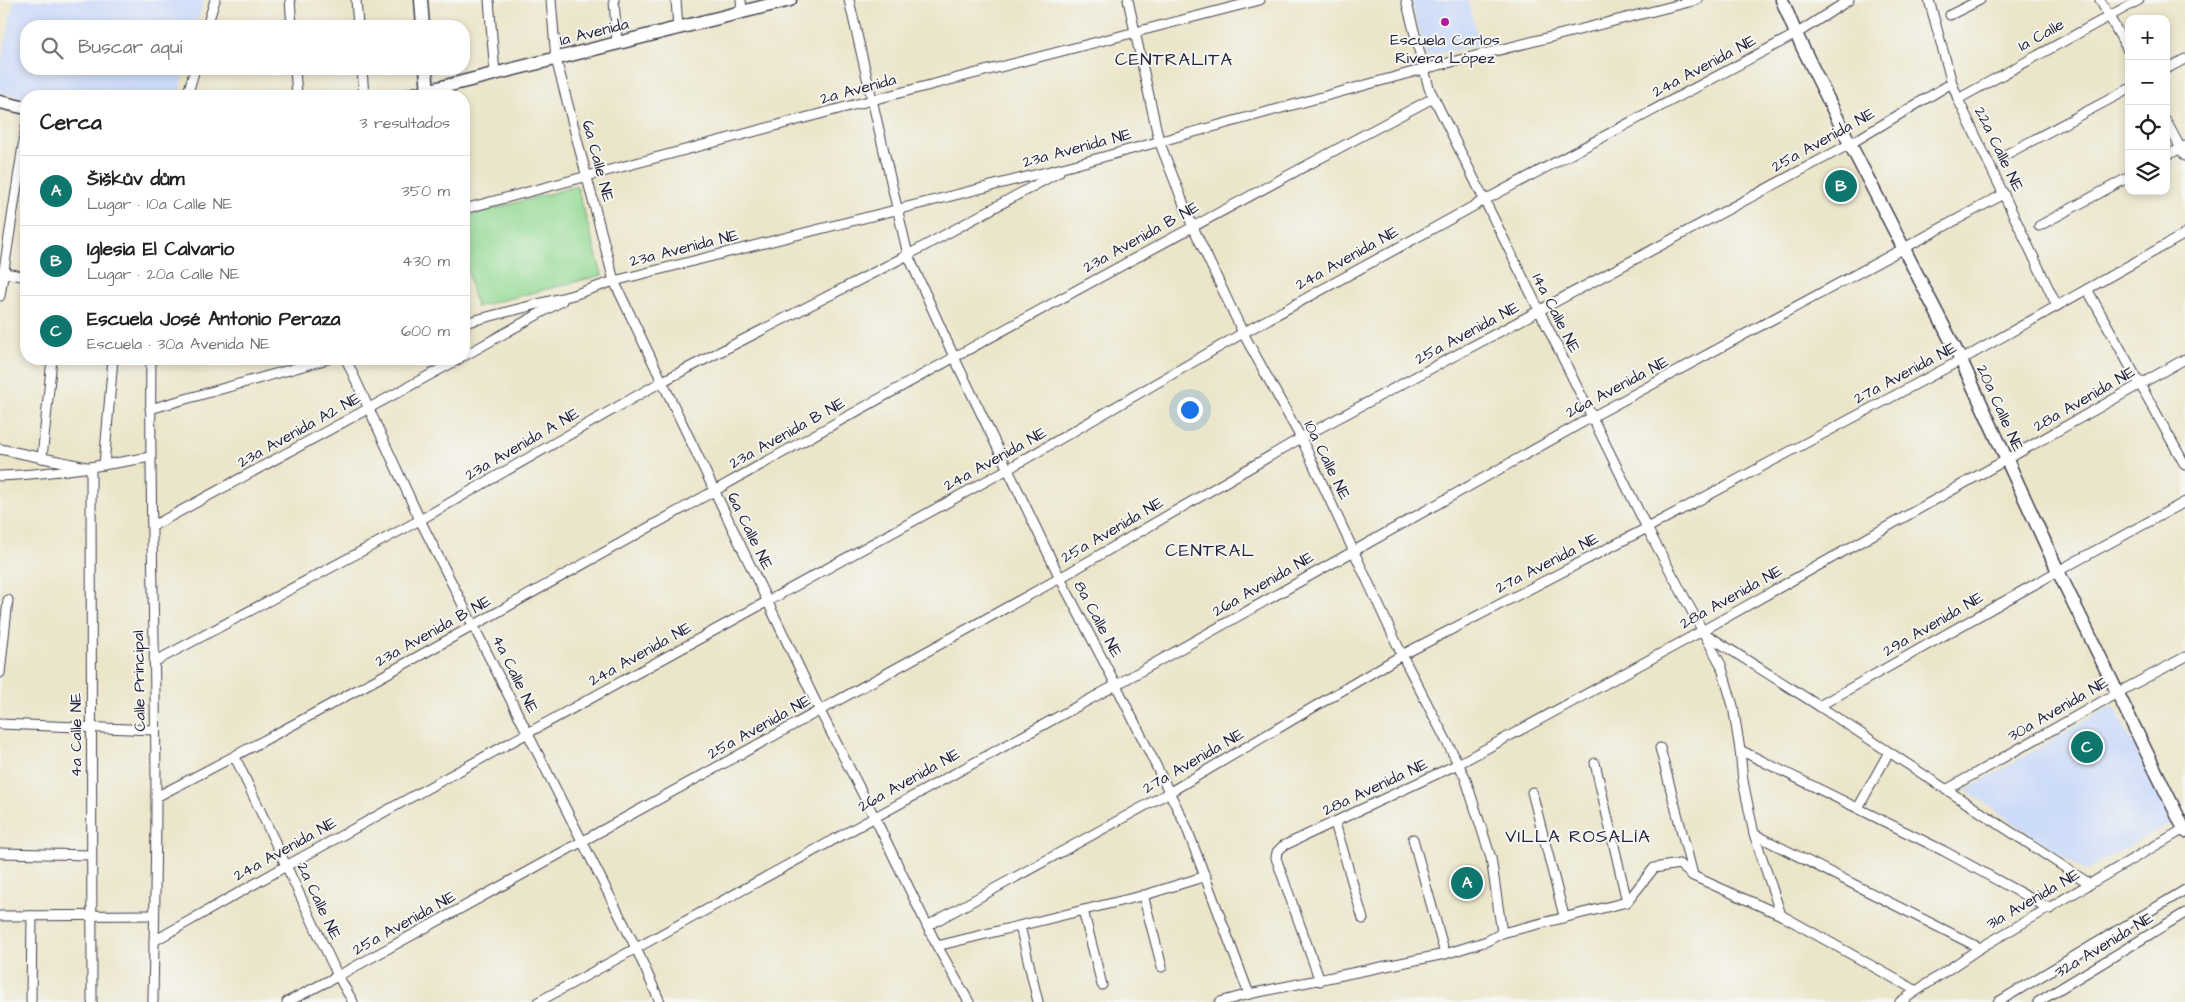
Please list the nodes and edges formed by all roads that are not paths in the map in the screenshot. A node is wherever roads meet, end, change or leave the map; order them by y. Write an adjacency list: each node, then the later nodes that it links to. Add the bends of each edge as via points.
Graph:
1 (215, 0): 24 (street)
2 (290, 0): 25 (street)
3 (356, 0): 26 (street)
4 (421, 0): 27 (street)
5 (489, 0): 37 (street)
6 (551, 0): 33 (street, 6a Calle NE)
7 (614, 0): 31 (street)
8 (676, 0): 28 (street)
9 (790, 0): 21 (street, 1a Avenida)
10 (849, 0): 51 (street, 8a Calle NE)
11 (1128, 0): 29 (street, 10a Calle NE)
12 (1260, 0): 29 (street, 2a Avenida)
13 (1406, 0): 36 (street, 14a Calle NE)
14 (1697, 0): 36 (street, 23a Avenida NE)
15 (1782, 0): 30 (street, 20a Calle NE)
16 (1849, 0): 30 (street, 24a Avenida NE)
17 (1929, 0): 42 (street, 22a Calle NE)
18 (1980, 0): 22 (street)
19 (2100, 0): 23 (street)
20 (2139, 0): 23 (street, 1a Calle)
21 (741, 6): 28 (street, 1a Avenida)
22 (1950, 15)
23 (2109, 16): 32 (street); 50 (street, 1a Calle)
24 (209, 20)
25 (292, 20)
26 (358, 20)
27 (423, 20)
28 (678, 28): 31 (street, 1a Avenida)
29 (1136, 34): 51 (street, 2a Avenida); 55 (street, 10a Calle NE)
30 (1796, 34): 56 (street, 20a Calle NE); 65 (street, 24a Avenida NE)
31 (617, 43): 33 (street, 1a Avenida)
32 (2125, 45)
33 (556, 59): 37 (street, 1a Avenida); 62 (street, 6a Calle NE)
34 (2185, 59): 35 (street)
35 (2170, 67)
36 (1424, 69): 49 (street, 14a Calle NE); 55 (street, 23a Avenida NE)
37 (495, 74): 47 (street, 1a Avenida)
38 (193, 75): 43 (street)
39 (295, 75): 44 (street)
40 (362, 75): 45 (street)
41 (427, 75): 46 (street)
42 (1952, 83): 50 (street, 22a Calle NE); 56 (street, 25a Avenida NE)
43 (189, 90)
44 (297, 90)
45 (364, 90)
46 (428, 90)
47 (432, 90)
48 (2125, 91): 58 (street)
49 (1433, 98): 65 (street, 14a Calle NE); 68 (street, 23a Avenida B NE)
50 (1958, 99): 64 (street, 22a Calle NE)
51 (872, 100): 62 (street, 2a Avenida); 67 (street, 8a Calle NE)
52 (0, 102): 53 (street)
53 (20, 107)
54 (2170, 127): 57 (street)
55 (1160, 141): 61 (street, 23a Avenida NE); 68 (street, 10a Calle NE)
56 (1850, 144): 71 (street, 20a Calle NE); 80 (street, 25a Avenida NE)
57 (2184, 150): 59 (street)
58 (2005, 155)
59 (2170, 155)
60 (20, 162): 73 (street)
61 (1070, 166): 67 (street, 23a Avenida NE); 72 (street, 23a Avenida A NE)
62 (587, 175): 66 (street, 2a Avenida); 75 (street, 6a Calle NE)
63 (2125, 179): 69 (street)
64 (2004, 194): 71 (street, 26a Avenida NE); 79 (street, 22a Calle NE)
65 (1483, 201): 80 (street, 14a Calle NE); 82 (street, 24a Avenida NE)
66 (470, 207)
67 (896, 209): 72 (street, 8a Calle NE); 75 (street, 23a Avenida NE)
68 (1192, 225): 82 (street, 10a Calle NE); 84 (street, 23a Avenida B NE)
69 (2039, 226)
70 (2185, 234): 76 (street, 27a Avenida NE)
71 (1903, 249): 86 (street, 20a Calle NE); 97 (street, 26a Avenida NE)
72 (908, 255): 84 (street, 8a Calle NE); 93 (street, 23a Avenida A NE)
73 (2, 272): 74 (street); 78 (street)
74 (20, 276)
75 (614, 281): 77 (street, 23a Avenida NE); 93 (street, 6a Calle NE)
76 (2087, 289): 79 (street, 27a Avenida NE); 94 (street)
77 (574, 295): 81 (street, 23a Avenida NE); 83 (street)
78 (0, 296)
79 (2057, 306): 86 (street, 27a Avenida NE)
80 (1539, 312): 97 (street, 14a Calle NE); 98 (street, 25a Avenida NE)
81 (470, 321)
82 (1243, 333): 98 (street, 10a Calle NE); 106 (street, 24a Avenida NE)
83 (470, 353)
84 (954, 357): 106 (street, 8a Calle NE); 108 (street, 23a Avenida B NE)
85 (2185, 359): 94 (street, 28a Avenida NE)
86 (1961, 360): 102 (street, 20a Calle NE); 112 (street, 27a Avenida NE)
87 (51, 365): 101 (street)
88 (112, 365): 103 (street)
89 (151, 365): 95 (street, Calle Principal)
90 (307, 365): 95 (street)
91 (349, 365): 96 (street, 4a Calle NE)
92 (448, 365): 96 (street, 23a Avenida A2 NE)
93 (661, 382): 108 (street, 6a Calle NE); 110 (street, 23a Avenida A NE)
94 (2141, 383): 102 (street, 28a Avenida NE); 104 (street)
95 (150, 409): 100 (street, Calle Principal)
96 (369, 409): 110 (street, 4a Calle NE); 111 (street, 23a Avenida A2 NE)
97 (1592, 416): 112 (street, 14a Calle NE); 113 (street, 26a Avenida NE)
98 (1301, 438): 113 (street, 10a Calle NE); 115 (street, 25a Avenida NE)
99 (0, 449): 101 (street)
100 (150, 457): 103 (street); 111 (street, Calle Principal)
101 (42, 458): 105 (street)
102 (2006, 461): 114 (street, 20a Calle NE); 119 (street, 28a Avenida NE)
103 (104, 465): 105 (street)
104 (2185, 465)
105 (91, 468): 107 (street); 129 (street, 4a Calle NE)
106 (1008, 469): 115 (street, 8a Calle NE); 117 (street, 24a Avenida NE)
107 (0, 476)
108 (714, 491): 117 (street, 6a Calle NE); 118 (street, 23a Avenida B NE)
109 (2185, 502): 114 (street, 29a Avenida NE)
110 (420, 520): 118 (street, 4a Calle NE); 122 (street, 23a Avenida A NE)
111 (153, 526): 122 (street, Calle Principal)
112 (1647, 528): 119 (street, 14a Calle NE); 120 (street, 27a Avenida NE)
113 (1353, 550): 120 (street, 10a Calle NE); 124 (street, 26a Avenida NE)
114 (2058, 571): 125 (street, 20a Calle NE); 126 (street, 29a Avenida NE)
115 (1060, 578): 124 (street, 8a Calle NE); 127 (street, 25a Avenida NE)
116 (8, 600): 123 (street)
117 (768, 602): 127 (street, 6a Calle NE); 131 (street, 24a Avenida NE)
118 (475, 626): 131 (street, 4a Calle NE); 135 (street, 23a Avenida B NE)
119 (1702, 631): 126 (street); 133 (street, 14a Calle NE, via 1721,665 1733,706); 137 (street, 28a Avenida NE)
120 (1402, 655): 137 (street, 10a Calle NE); 139 (street, 27a Avenida NE)
121 (2185, 657): 125 (street, 30a Avenida NE)
122 (154, 662): 130 (street, Calle Principal)
123 (0, 673)
124 (1116, 685): 139 (street, 8a Calle NE); 143 (street, 26a Avenida NE)
125 (2117, 693): 138 (street, 30a Avenida NE); 145 (street, 20a Calle NE)
126 (1819, 706): 134 (street)
127 (820, 710): 143 (street, 6a Calle NE); 148 (street, 25a Avenida NE)
128 (0, 724): 129 (street)
129 (91, 728): 130 (street); 150 (street, 4a Calle NE)
130 (155, 730): 141 (street, Calle Principal)
131 (527, 733): 148 (street, 4a Calle NE); 151 (street, 24a Avenida NE)
132 (1660, 748): 153 (street)
133 (1740, 750): 142 (street); 146 (street, 14a Calle NE, via 1742,781)
134 (1889, 752): 138 (street); 142 (street)
135 (234, 757): 141 (street, 23a Avenida B NE); 151 (street, 2a Calle NE)
136 (1595, 763): 157 (street)
137 (1458, 764): 144 (street, 28a Avenida NE); 170 (street, 10a Calle NE, via 1491,858)
138 (1946, 790): 154 (street)
139 (1170, 792): 152 (street, 8a Calle NE); 168 (street, 27a Avenida NE)
140 (1532, 792): 165 (street)
141 (156, 798): 161 (street, Calle Principal)
142 (1858, 808): 158 (street)
143 (874, 816): 168 (street, 6a Calle NE); 173 (street, 26a Avenida NE)
144 (1335, 823): 167 (street); 178 (street, 28a Avenida NE, via 1283,846 1276,858)
145 (2185, 829): 154 (street, 31a Avenida NE)
146 (1754, 834): 162 (street, 14a Calle NE); 174 (street)
147 (1413, 839): 175 (street)
148 (581, 842): 173 (street, 4a Calle NE); 177 (street, 25a Avenida NE)
149 (0, 852): 150 (street)
150 (92, 855): 160 (street, 4a Calle NE)
151 (286, 866): 171 (street, 24a Avenida NE); 177 (street, 2a Calle NE)
152 (1206, 876): 156 (street); 181 (street, 8a Calle NE)
153 (1693, 876): 157 (street, via 1678,864 1654,868); 162 (street)
154 (2090, 884): 158 (street, 31a Avenida NE)
155 (2185, 890): 193 (street)
156 (1143, 895): 159 (street); 176 (street)
157 (1627, 902): 165 (street)
158 (2050, 909): 174 (street, 31a Avenida NE)
159 (1083, 910): 169 (street); 179 (street)
160 (92, 915): 161 (street); 164 (street); 183 (street, 4a Calle NE)
161 (154, 915): 171 (street, Calle Principal)
162 (1781, 915): 180 (street)
163 (0, 916): 164 (street)
164 (32, 916): 182 (street)
165 (1564, 916): 170 (street)
166 (2184, 917): 194 (street, 32a Avenida NE)
167 (1363, 919)
168 (927, 926): 172 (street, 6a Calle NE)
169 (1020, 926): 172 (street); 190 (street)
170 (1502, 932): 175 (street, via 1487,941)
171 (154, 941): 184 (street, Calle Principal)
172 (937, 946): 189 (street, 6a Calle NE)
173 (636, 948): 187 (street, 26a Avenida NE); 188 (street, 4a Calle NE)
174 (1980, 948): 180 (street, 31a Avenida NE)
175 (1445, 954): 178 (street)
176 (1162, 967)
177 (338, 976): 185 (street, 25a Avenida NE); 186 (street, 2a Calle NE)
178 (1320, 981): 181 (street)
179 (1102, 985)
180 (1914, 990): 192 (street, 31a Avenida NE)
181 (1249, 994): 191 (street)
182 (31, 1002)
183 (92, 1002)
184 (153, 1002)
185 (287, 1002)
186 (353, 1002)
187 (538, 1002)
188 (660, 1002)
189 (969, 1002)
190 (1038, 1002)
191 (1220, 1002)
192 (1900, 1002)
193 (1998, 1002)
194 (2038, 1002)

